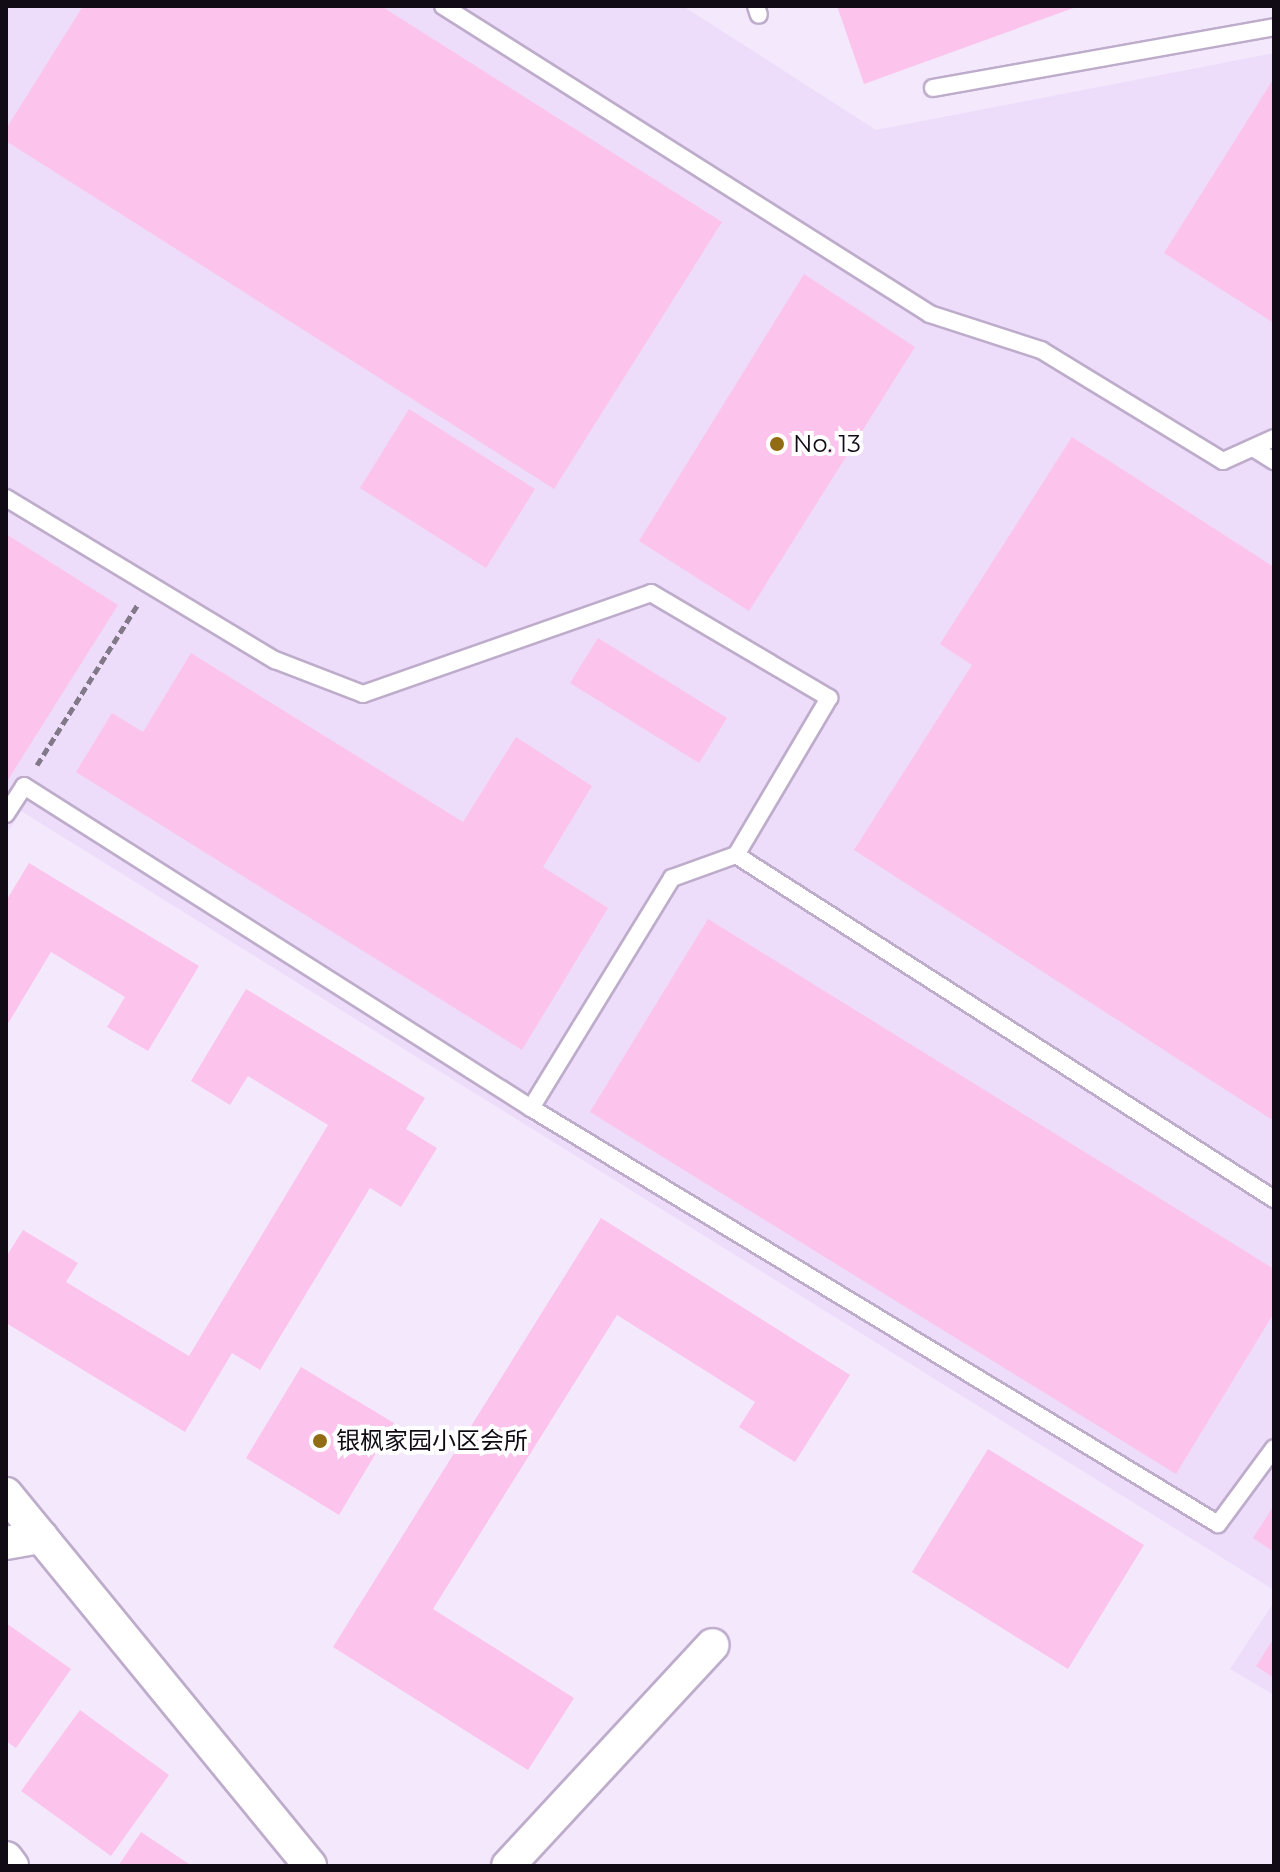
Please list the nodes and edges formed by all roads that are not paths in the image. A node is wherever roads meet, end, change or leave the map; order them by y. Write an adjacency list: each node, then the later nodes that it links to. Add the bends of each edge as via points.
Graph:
1 (443, 6): 5 (lane, via 930,314 1041,350 1223,461)
2 (1274, 27): 3 (lane)
3 (933, 88)
4 (1274, 438): 5 (lane)
5 (1253, 448): 6 (lane)
6 (1274, 461)
7 (6, 498): 9 (lane, via 275,660 363,694 651,593 829,698)
8 (6, 814): 10 (lane, via 24,786)
9 (736, 855): 10 (lane, via 672,878); 11 (lane)
10 (531, 1108): 12 (lane, via 1218,1524)
11 (1274, 1199)
12 (1274, 1448)
13 (6, 1494): 14 (street)
14 (41, 1537): 15 (street); 19 (street)
15 (6, 1543)
16 (713, 1645): 20 (street)
17 (6, 1858): 18 (street)
18 (12, 1866)
19 (310, 1866)
20 (508, 1866)

